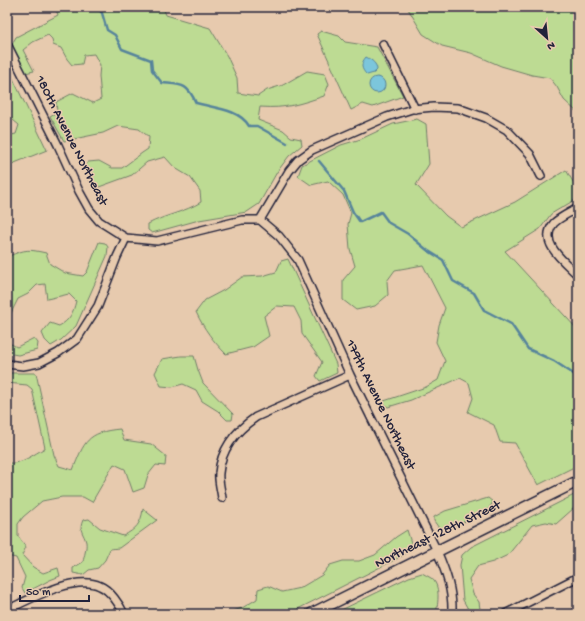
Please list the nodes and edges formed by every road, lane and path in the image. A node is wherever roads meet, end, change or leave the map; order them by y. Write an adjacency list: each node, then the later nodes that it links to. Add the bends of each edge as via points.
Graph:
1 (7, 44): 7 (street, 180th Avenue Northeast, via 89,209 99,221)
2 (383, 44): 3 (street)
3 (415, 109): 4 (street, via 458,108 486,118 507,130 530,154); 6 (street, via 387,117 312,150 298,160)
4 (541, 176)
5 (578, 208): 8 (street, via 554,223 549,243 557,255)
6 (260, 220): 7 (street, via 242,220 157,241); 10 (street, 179th Avenue Northeast, via 279,236 298,260)
7 (126, 238): 9 (street, via 98,306 77,339 39,363 23,366)
8 (578, 275)
9 (7, 364)
10 (350, 375): 12 (street, via 256,417 244,425 222,458 218,474); 13 (street, 179th Avenue Northeast)
11 (578, 481): 13 (street, Northeast 128th Street)
12 (222, 498)
13 (437, 551): 17 (street, Northeast 128th Street); 18 (street, 179th Avenue Northeast, via 453,600)
14 (578, 577): 19 (street)
15 (7, 610): 16 (street, via 53,589 88,583 101,586)
16 (124, 614)
17 (311, 614)
18 (452, 614)
19 (505, 614)

